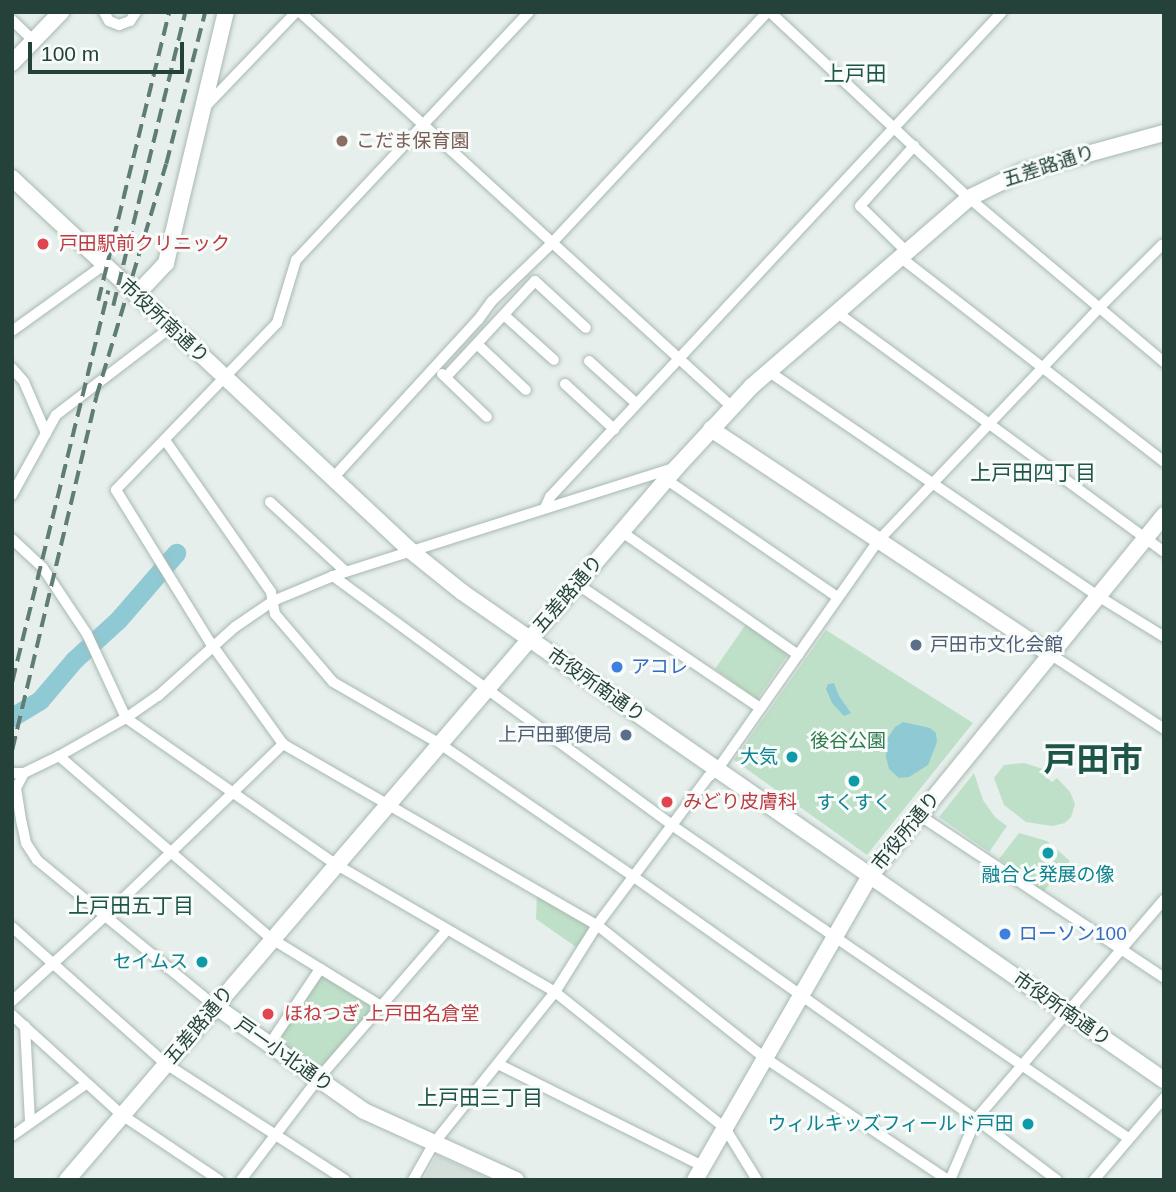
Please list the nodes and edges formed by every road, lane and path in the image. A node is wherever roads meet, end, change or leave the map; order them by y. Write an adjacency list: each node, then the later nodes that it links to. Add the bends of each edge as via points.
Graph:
1 (61, 12): 10 (street)
2 (104, 12): 3 (street, via 109,21 119,25 130,22)
3 (136, 12)
4 (226, 12): 12 (street)
5 (298, 12): 12 (street); 13 (street)
6 (529, 12): 13 (street)
7 (769, 12): 14 (street); 19 (street)
8 (1002, 12): 14 (street)
9 (12, 20): 10 (street)
10 (33, 40): 11 (street)
11 (12, 63)
12 (202, 110): 23 (street, via 166,263)
13 (422, 127): 19 (street); 40 (street, via 296,260 277,323)
14 (894, 127): 16 (street); 31 (street)
15 (1164, 133): 18 (street, 五差路通り, via 1022,172)
16 (914, 146): 18 (street); 21 (street, via 860,206)
17 (12, 178): 22 (street, 市役所南通り)
18 (969, 198): 21 (street, 五差路通り); 24 (street)
19 (551, 244): 31 (street); 35 (street, via 492,301)
20 (1164, 247): 24 (street)
21 (903, 254): 25 (street, 五差路通り); 37 (street)
22 (104, 265): 23 (street, 市役所南通り); 29 (street)
23 (136, 295): 27 (street, 市役所南通り)
24 (1100, 307): 34 (street); 37 (street)
25 (835, 311): 38 (street, 五差路通り); 46 (street)
26 (504, 315): 28 (street, via 535,281); 30 (street); 32 (street)
27 (171, 327): 40 (street, 市役所南通り); 49 (street, via 56,415)
28 (586, 328)
29 (12, 331)
30 (477, 344): 39 (street); 42 (street)
31 (679, 359): 43 (street); 44 (street)
32 (554, 360)
33 (589, 361): 43 (street)
34 (1164, 362)
35 (435, 367): 39 (street); 53 (street)
36 (12, 368): 49 (street, via 24,382)
37 (1041, 368): 46 (street); 51 (street)
38 (768, 371): 44 (street, 五差路通り); 55 (street)
39 (446, 377): 45 (street)
40 (226, 378): 50 (street); 53 (street, 市役所南通り)
41 (565, 384): 47 (street)
42 (526, 390)
43 (637, 404): 47 (street)
44 (732, 407): 48 (street, 五差路通り)
45 (487, 417)
46 (986, 424): 55 (street); 62 (street)
47 (614, 429): 58 (street)
48 (711, 429): 52 (street, 五差路通り); 63 (street)
49 (46, 433): 56 (street)
50 (165, 440): 71 (street); 74 (street, via 116,490)
51 (1164, 462)
52 (677, 467): 54 (street, 五差路通り); 58 (street)
53 (333, 478): 64 (street, 市役所南通り)
54 (667, 480): 60 (street, 五差路通り); 70 (street)
55 (930, 482): 63 (street); 69 (street)
56 (12, 495)
57 (270, 502): 66 (street)
58 (545, 508): 64 (street)
59 (1164, 515): 62 (street, 市役所通り)
60 (622, 532): 68 (street, 五差路通り); 76 (street)
61 (12, 540): 79 (street, via 43,568 87,634)
62 (1144, 540): 65 (street); 69 (street, 市役所通り)
63 (877, 541): 70 (street); 75 (street)
64 (411, 551): 66 (street); 73 (street, 市役所南通り)
65 (1164, 552)
66 (346, 572): 67 (street)
67 (333, 576): 71 (street); 77 (street)
68 (578, 584): 73 (street, 五差路通り); 78 (street)
69 (1098, 596): 72 (street); 75 (street, 市役所通り)
70 (837, 597): 76 (street)
71 (273, 601): 74 (street); 82 (street, via 275,614 333,682)
72 (1164, 637)
73 (530, 639): 77 (street, 五差路通り); 84 (street, 市役所南通り)
74 (213, 645): 79 (street, via 158,696); 81 (street)
75 (1050, 654): 80 (street); 88 (street, 市役所通り)
76 (798, 655): 78 (street)
77 (487, 689): 82 (street, 五差路通り); 90 (street)
78 (760, 708): 84 (street)
79 (125, 718): 83 (street); 86 (street)
80 (1164, 729)
81 (283, 744): 86 (street); 87 (street)
82 (440, 744): 87 (street, 五差路通り); 94 (street)
83 (59, 756): 85 (street); 91 (street)
84 (717, 770): 90 (street); 93 (street, 市役所南通り)
85 (18, 778): 89 (street, 戸一小北通り)
86 (232, 793): 91 (street); 92 (street)
87 (388, 804): 92 (street, 五差路通り); 97 (street)
88 (919, 815): 93 (street, 市役所通り); 102 (street)
89 (17, 826): 96 (street, 戸一小北通り, via 37,860)
90 (673, 827): 94 (street); 100 (street)
91 (171, 852): 96 (street); 101 (street)
92 (337, 864): 99 (street); 101 (street, 五差路通り)
93 (870, 876): 100 (street, 市役所通り); 111 (street, 市役所南通り)
94 (634, 877): 97 (street); 107 (street)
95 (1164, 900): 102 (street)
96 (105, 916): 103 (street); 109 (street, 戸一小北通り)
97 (597, 925): 106 (street); 115 (street)
98 (12, 927): 103 (street)
99 (447, 930): 106 (street); 110 (street)
100 (835, 937): 107 (street, 市役所通り); 118 (street)
101 (272, 939): 104 (street); 109 (street, 五差路通り)
102 (1122, 950): 105 (street); 111 (street)
103 (54, 962): 108 (street); 116 (street)
104 (320, 969): 110 (street); 114 (street)
105 (1164, 978)
106 (555, 992): 117 (street); 126 (street)
107 (801, 996): 115 (street, 市役所通り); 124 (street)
108 (12, 1001)
109 (215, 1006): 114 (street, 戸一小北通り); 116 (street, 五差路通り)
110 (382, 1006): 119 (street)
111 (1067, 1013): 118 (street); 120 (street, 市役所南通り)
112 (12, 1015): 113 (street)
113 (24, 1026): 121 (street); 125 (street)
114 (269, 1045): 119 (street, 戸一小北通り)
115 (765, 1058): 126 (street, 市役所通り); 139 (street)
116 (166, 1064): 123 (street, 五差路通り); 127 (street)
117 (498, 1064): 130 (street); 131 (street)
118 (1022, 1065): 124 (street); 129 (street)
119 (318, 1079): 127 (street); 130 (street, 戸一小北通り, via 364,1111)
120 (1164, 1080)
121 (86, 1084): 123 (street); 125 (street)
122 (1164, 1098): 129 (street)
123 (122, 1115): 132 (street, 五差路通り); 133 (street)
124 (976, 1119): 139 (street); 140 (street)
125 (30, 1123): 128 (street)
126 (725, 1128): 131 (street, 市役所通り); 138 (street)
127 (276, 1135): 134 (street); 135 (street)
128 (12, 1136)
129 (1128, 1138): 141 (street)
130 (434, 1143): 136 (street); 137 (street, 戸一小北通り)
131 (699, 1173)
132 (67, 1180)
133 (219, 1180)
134 (242, 1180)
135 (345, 1180)
136 (413, 1180)
137 (516, 1180)
138 (757, 1180)
139 (949, 1180)
140 (1056, 1180)
141 (1094, 1180)

